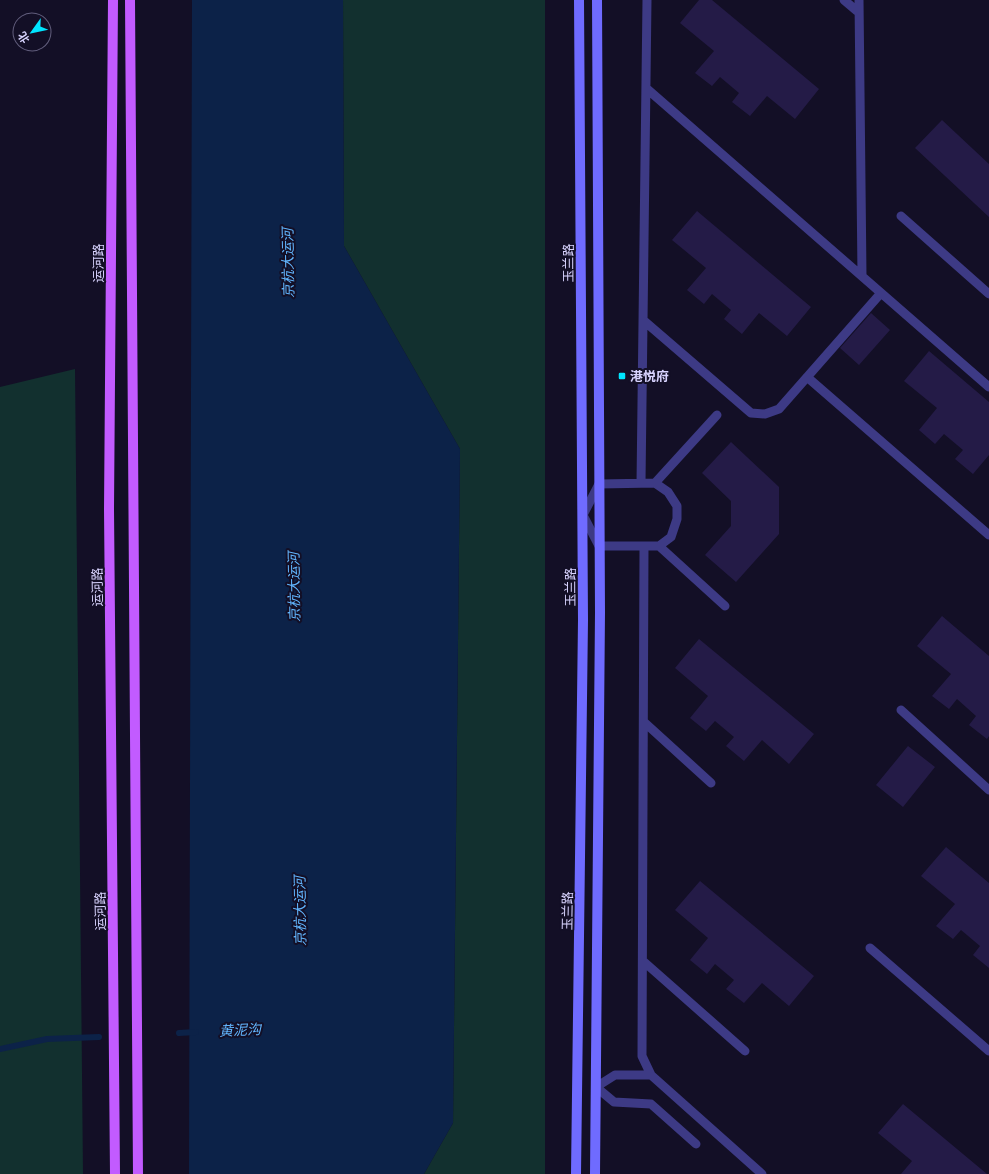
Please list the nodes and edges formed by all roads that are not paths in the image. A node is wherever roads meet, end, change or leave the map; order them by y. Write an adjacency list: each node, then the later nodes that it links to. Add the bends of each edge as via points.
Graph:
1 (113, 0): 38 (main road, 运河路, via 109,510)
2 (130, 0): 39 (main road)
3 (579, 0): 21 (street, 玉兰路)
4 (597, 0): 20 (street)
5 (647, 0): 9 (lane)
6 (844, 0): 8 (lane)
7 (859, 0): 11 (lane)
8 (857, 11)
9 (646, 88): 11 (lane); 14 (lane)
10 (901, 216): 13 (lane)
11 (862, 276): 12 (lane)
12 (881, 293): 15 (lane); 16 (lane)
13 (989, 294)
14 (643, 320): 15 (lane, via 751,413 765,414 779,409); 18 (lane)
15 (807, 377): 22 (lane)
16 (989, 387)
17 (717, 414): 19 (lane)
18 (641, 483): 19 (lane); 20 (lane)
19 (655, 483): 25 (lane, via 668,492 677,506 677,519 671,537)
20 (599, 484): 21 (lane); 23 (street)
21 (583, 515): 23 (lane); 40 (street, 玉兰路)
22 (989, 535)
23 (599, 546): 24 (lane); 36 (street)
24 (644, 546): 25 (lane); 28 (lane)
25 (659, 546): 26 (lane)
26 (725, 606)
27 (901, 710): 30 (lane)
28 (644, 722): 29 (lane); 32 (lane)
29 (711, 784)
30 (989, 790)
31 (870, 948): 34 (lane)
32 (643, 961): 33 (lane); 35 (lane, via 642,1056)
33 (745, 1051)
34 (989, 1051)
35 (651, 1075): 36 (lane, via 615,1075); 42 (lane)
36 (596, 1087): 37 (lane, via 614,1102 651,1104); 41 (street)
37 (696, 1144)
38 (115, 1174)
39 (138, 1174)
40 (576, 1174)
41 (595, 1174)
42 (762, 1174)

